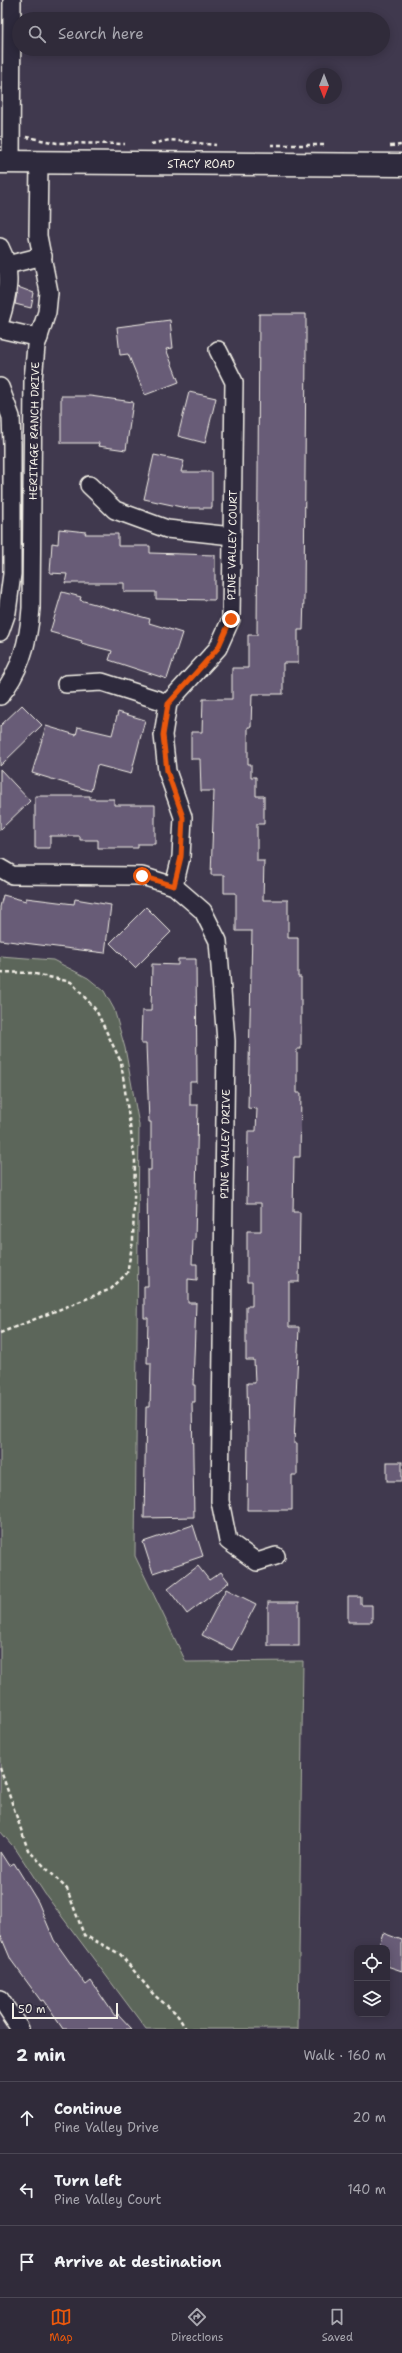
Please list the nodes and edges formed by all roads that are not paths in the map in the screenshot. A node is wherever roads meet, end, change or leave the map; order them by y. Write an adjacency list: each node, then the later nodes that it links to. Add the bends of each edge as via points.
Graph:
1 (12, 0): 2 (street, via 11,135)
2 (5, 162): 3 (main road, STACY ROAD)
3 (39, 162): 4 (main road, STACY ROAD); 6 (street, HERITAGE RANCH DRIVE, via 38,236)
4 (402, 165)
5 (0, 247): 7 (street)
6 (43, 256): 7 (street); 10 (street, HERITAGE RANCH DRIVE, via 49,292 47,312)
7 (7, 265): 8 (street, via 8,288)
8 (0, 321)
9 (0, 329): 10 (street)
10 (39, 338): 17 (street, HERITAGE RANCH DRIVE, via 34,363 32,399 30,621 20,663)
11 (218, 350): 14 (street, PINE VALLEY COURT, via 234,382)
12 (0, 387): 15 (street, HERITAGE RANCH DRIVE, via 8,406 12,429 12,574)
13 (90, 485): 14 (street, via 115,510 167,529)
14 (232, 536): 18 (street, PINE VALLEY COURT, via 231,619 218,648)
15 (0, 632)
16 (66, 684): 18 (street, via 102,682)
17 (0, 696)
18 (168, 704): 20 (street, via 163,735 167,771 183,817 181,857)
19 (0, 868): 20 (street, PINE VALLEY DRIVE, via 12,875 142,876)
20 (174, 886): 21 (street, PINE VALLEY DRIVE, via 202,911 218,941 226,1041 220,1501 228,1541 258,1562)
21 (276, 1556)
22 (0, 1999): 23 (street)
23 (20, 2029)

